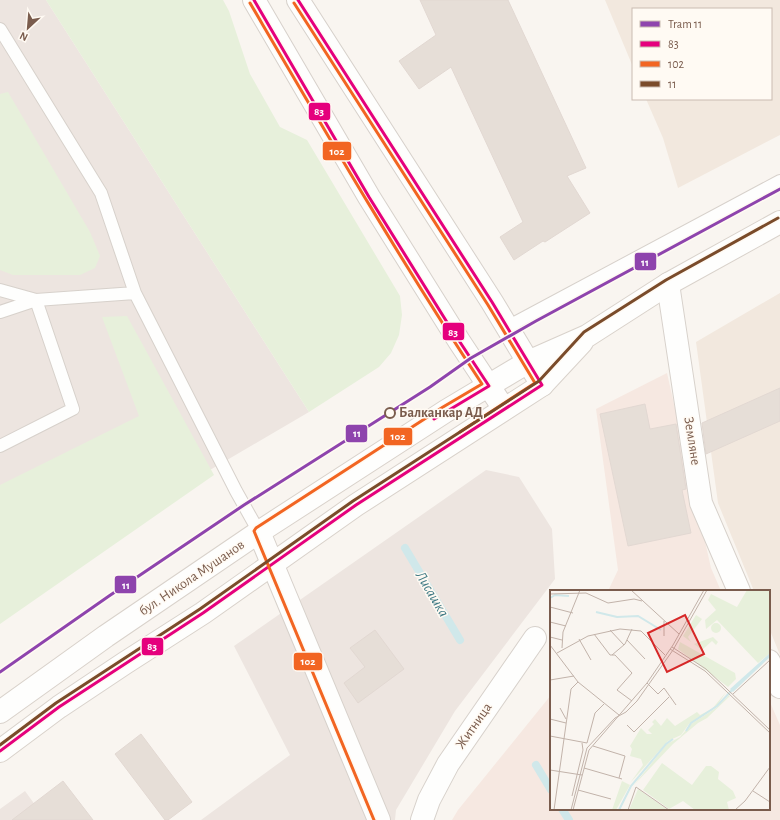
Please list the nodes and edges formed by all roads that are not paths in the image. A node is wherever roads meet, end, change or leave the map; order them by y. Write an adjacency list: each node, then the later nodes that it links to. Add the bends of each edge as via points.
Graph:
1 (254, 0): 15 (street, via 369,197)
2 (298, 0): 11 (street)
3 (0, 29): 8 (lane, via 101,193)
4 (780, 181): 11 (lane)
5 (780, 222): 6 (street)
6 (668, 284): 12 (street); 20 (street, Земляне, via 702,503)
7 (0, 290): 9 (lane)
8 (135, 293): 9 (lane); 18 (lane)
9 (36, 300): 10 (lane); 17 (lane, via 73,409)
10 (0, 312)
11 (507, 327): 13 (street)
12 (587, 336): 13 (street, бул. Никола Мушанов); 14 (street)
13 (528, 362): 14 (street); 15 (street, бул. Никола Мушанов)
14 (542, 385): 16 (street)
15 (489, 386): 16 (street); 18 (street, бул. Никола Мушанов)
16 (504, 409): 19 (street, via 356,505)
17 (0, 446)
18 (259, 532): 19 (street); 24 (street, бул. Никола Мушанов)
19 (272, 565): 25 (street, via 59,707); 26 (street)
20 (739, 590)
21 (535, 638): 27 (street, Житница, via 448,764 429,800)
22 (770, 663): 23 (street)
23 (780, 687)
24 (0, 712)
25 (0, 751)
26 (379, 820)
27 (422, 820)

